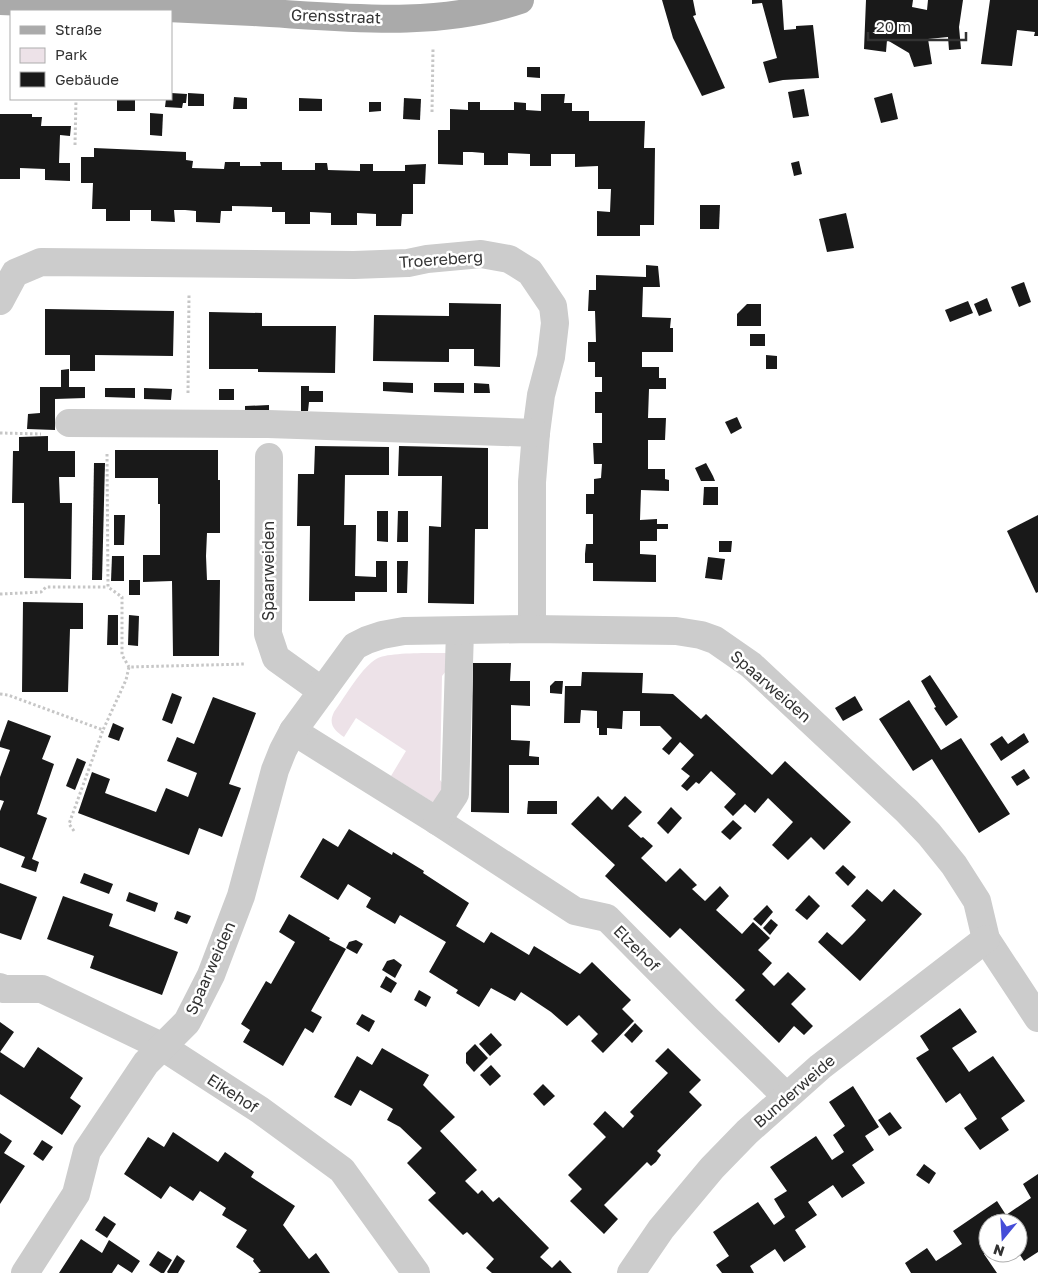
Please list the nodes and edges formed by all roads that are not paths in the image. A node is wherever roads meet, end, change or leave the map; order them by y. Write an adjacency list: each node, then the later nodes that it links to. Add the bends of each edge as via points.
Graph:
1 (520, 0): 2 (main road, Grensstraat, via 497,8 432,18 368,18)
2 (0, 1)
3 (0, 301): 5 (street, Troereberg, via 15,273 41,262 354,265 408,263 481,254 509,258 530,272 553,306 555,323 551,357)
4 (68, 424): 5 (street, via 268,424)
5 (536, 432): 7 (street, Troereberg, via 532,482)
6 (269, 457): 9 (street, Spaarweiden, via 268,634 276,658)
7 (532, 629): 8 (street, Spaarweiden); 12 (street, Spaarweiden, via 676,631 701,635 732,651 907,810 929,834 977,901)
8 (460, 631): 9 (street, Spaarweiden, via 404,631 367,640 356,646); 11 (street, via 455,794)
9 (322, 691): 10 (street, Spaarweiden)
10 (294, 731): 11 (street, Elzehof); 15 (street, Spaarweiden, via 275,770 242,896 211,975 186,1022)
11 (437, 821): 16 (street, Elzehof, via 576,911 607,918)
12 (986, 939): 14 (street, Spaarweiden); 16 (street, Bunderweide)
13 (0, 987): 15 (street, Eikehof, via 42,989)
14 (1038, 1018)
15 (161, 1046): 17 (street, Spaarweiden, via 146,1062 87,1151 76,1194); 18 (street, Eikehof, via 260,1110 342,1170)
16 (786, 1096): 19 (street, Bunderweide, via 712,1168 661,1229)
17 (24, 1273)
18 (416, 1273)
19 (631, 1273)

